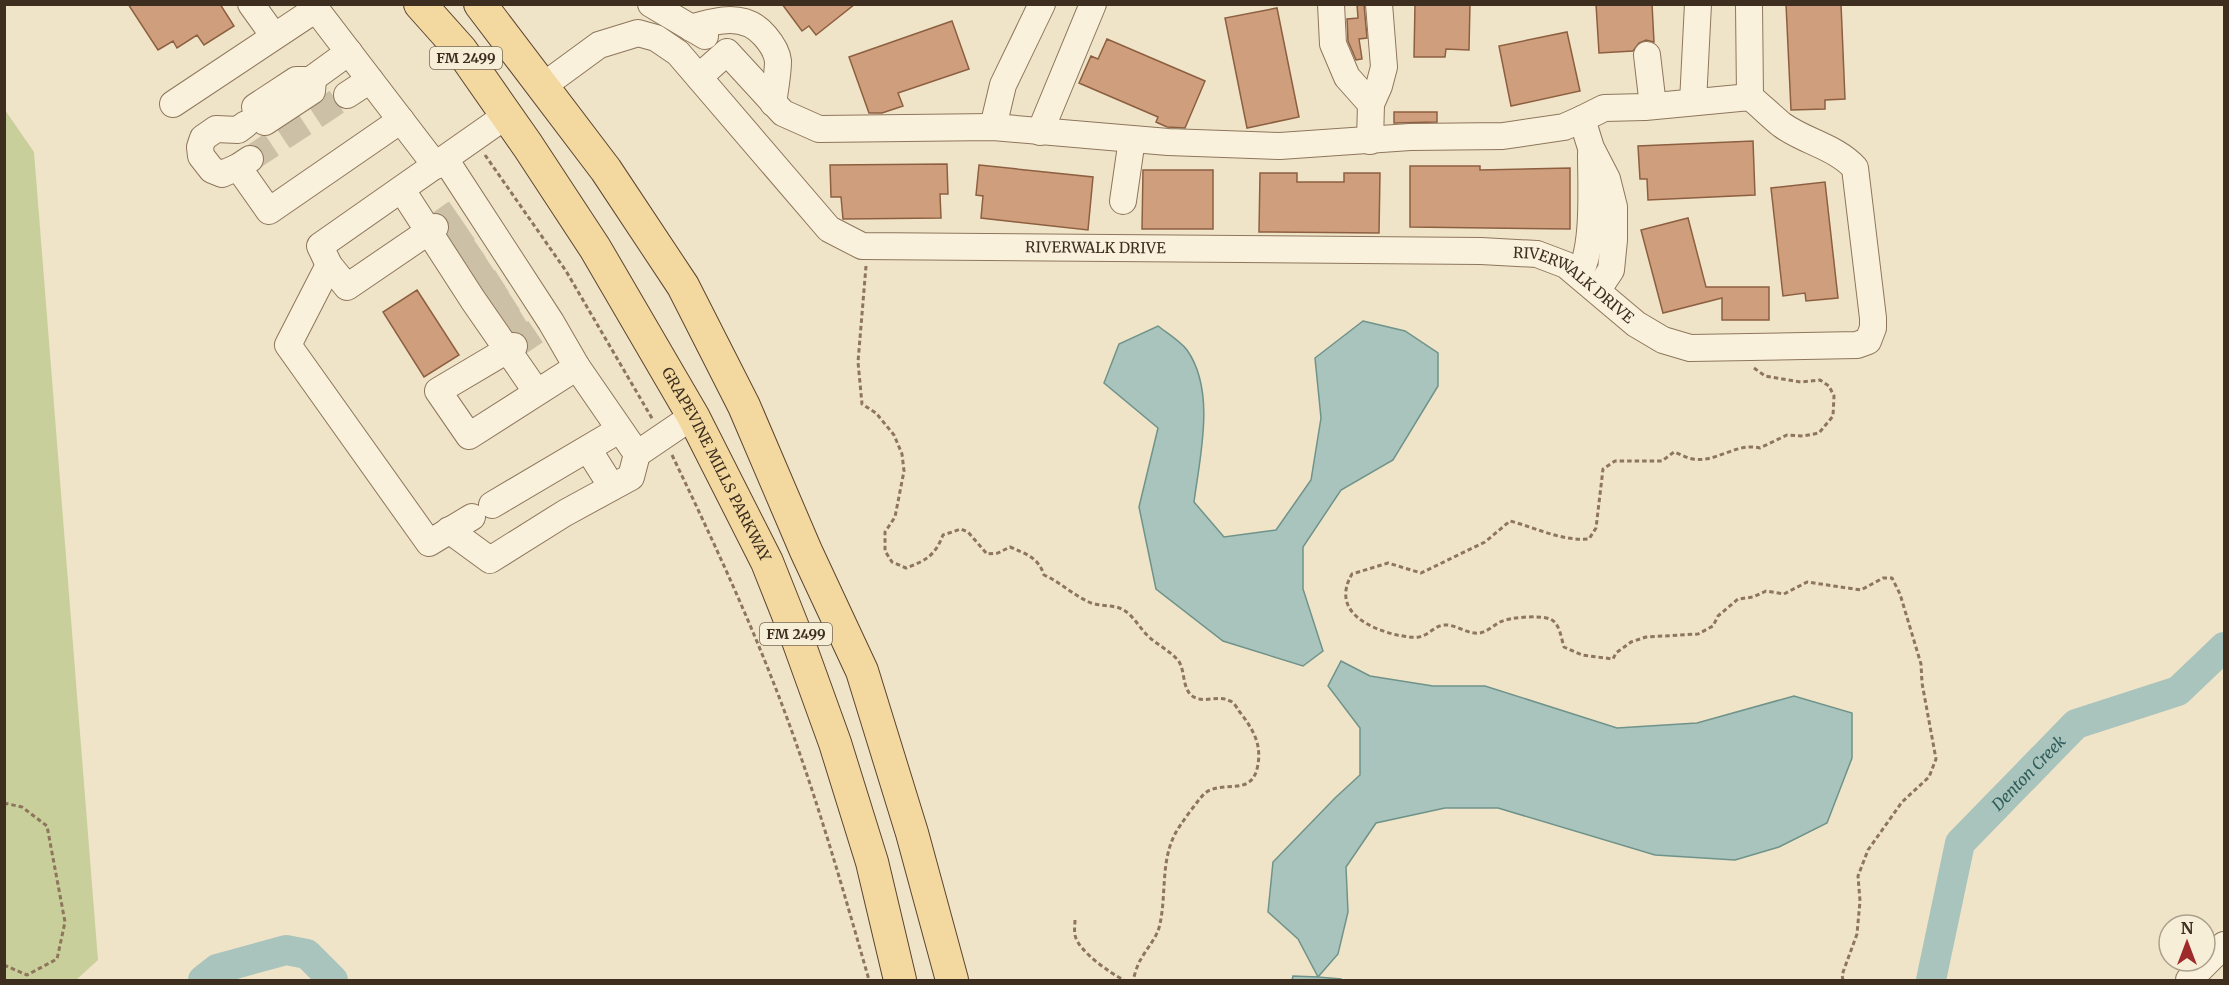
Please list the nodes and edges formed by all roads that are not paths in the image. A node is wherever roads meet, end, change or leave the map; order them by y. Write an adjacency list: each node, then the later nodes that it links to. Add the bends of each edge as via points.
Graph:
1 (251, 4): 13 (lane)
2 (420, 4): 27 (main road, GRAPEVINE MILLS PARKWAY / FM 2499, via 461,50)
3 (480, 4): 19 (main road, FM 2499)
4 (651, 4): 12 (lane)
5 (1042, 4): 30 (lane, via 1003,85)
6 (1093, 4): 31 (lane)
7 (1331, 4): 25 (lane, via 1333,44 1347,76)
8 (1379, 4): 25 (lane, via 1384,67)
9 (1698, 4): 22 (lane)
10 (1749, 4): 21 (lane)
11 (314, 7): 13 (lane); 14 (lane)
12 (691, 28): 15 (lane); 23 (lane, via 719,20 739,20 759,29 773,45 778,60)
13 (274, 36): 24 (lane)
14 (349, 52): 18 (lane); 29 (lane, via 313,80 297,80 251,121 216,129 203,138 201,156 212,170 222,174 244,163 269,211)
15 (727, 52): 17 (lane); 23 (lane)
16 (1647, 54): 26 (lane)
17 (699, 76): 19 (lane, RIVERWALK DRIVE, via 678,53 656,38 638,33 599,45); 38 (lane, RIVERWALK DRIVE, via 829,229 862,246 1481,251 1537,254 1566,265)
18 (370, 80): 20 (lane); 29 (lane)
19 (543, 86): 27 (main road); 49 (main road, FM 2499, via 606,170 683,286 744,406 862,671)
20 (347, 95)
21 (1750, 97): 22 (lane); 38 (lane, RIVERWALK DRIVE, via 1783,125 1844,156 1855,168 1873,318 1868,341 1857,345 1690,348 1662,340 1636,324)
22 (1693, 102): 26 (lane)
23 (773, 103): 30 (lane, via 783,113 819,129)
24 (173, 104)
25 (1371, 104): 33 (lane)
26 (1653, 106): 28 (lane, via 1604,108)
27 (507, 116): 34 (lane); 42 (main road, GRAPEVINE MILLS PARKWAY / FM 2499, via 595,248)
28 (1582, 119): 33 (lane, via 1564,127 1503,136); 38 (lane, via 1614,207 1611,270)
29 (401, 120): 34 (lane)
30 (993, 127): 31 (lane)
31 (1040, 132): 32 (lane)
32 (1132, 140): 33 (lane, via 1280,146); 36 (lane)
33 (1370, 141)
34 (441, 163): 35 (lane); 40 (lane, via 506,266)
35 (402, 190): 37 (lane, via 320,246); 39 (lane)
36 (1123, 201)
37 (329, 265): 39 (lane, via 347,287); 47 (lane, via 288,345 429,543)
38 (1588, 283)
39 (471, 289): 41 (lane); 41 (lane, via 438,391 469,436)
40 (577, 367): 41 (lane); 43 (lane)
41 (536, 391)
42 (693, 416): 45 (lane); 48 (main road, GRAPEVINE MILLS PARKWAY / FM 2499, via 767,562 796,635 835,743 872,862)
43 (619, 430): 44 (lane); 45 (lane)
44 (588, 449): 46 (lane); 47 (lane)
45 (637, 454): 46 (lane, via 631,477)
46 (612, 487): 47 (lane, via 490,560)
47 (449, 530)
48 (887, 927): 49 (main road, via 913,943); 51 (main road, GRAPEVINE MILLS PARKWAY / FM 2499)
49 (942, 942): 52 (main road, FM 2499)
50 (2224, 945): 53 (lane)
51 (900, 981)
52 (952, 981)
53 (2189, 981)

